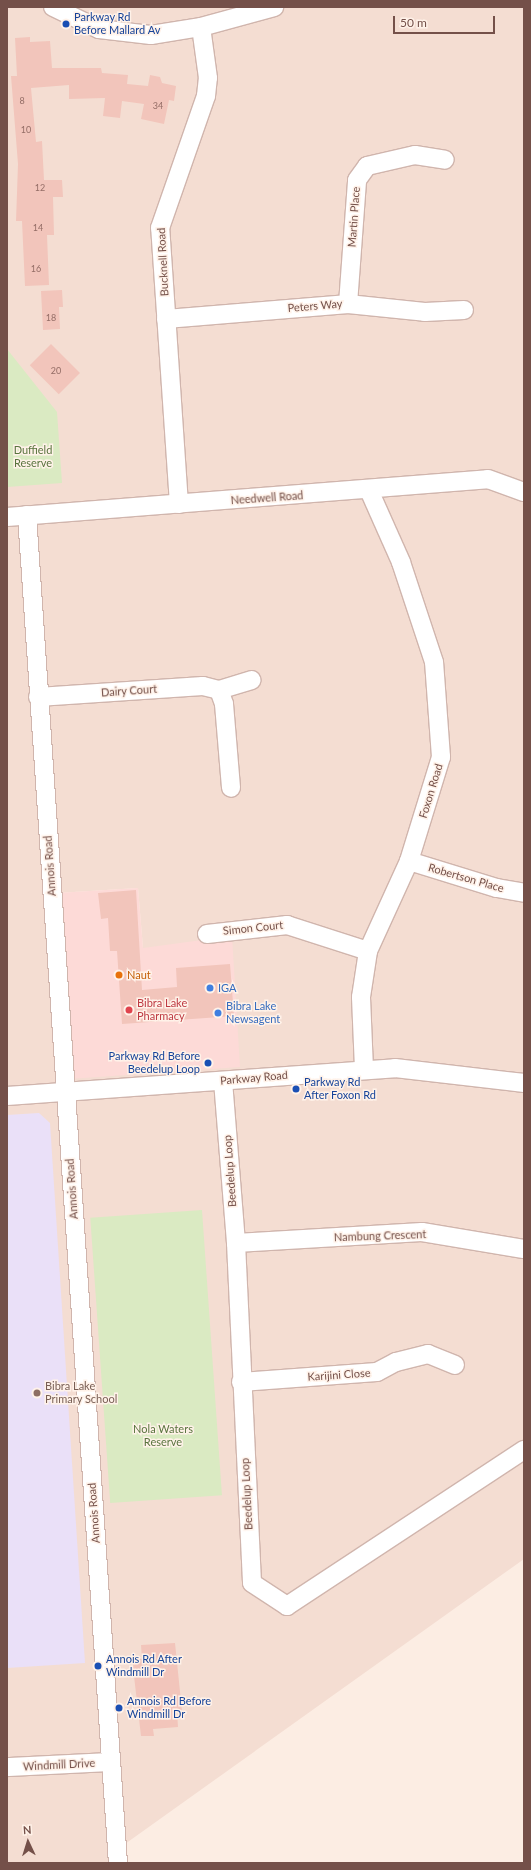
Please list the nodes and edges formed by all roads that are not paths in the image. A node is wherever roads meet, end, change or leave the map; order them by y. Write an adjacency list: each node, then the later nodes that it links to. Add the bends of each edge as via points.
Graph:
1 (53, 7): 3 (street, via 85,25 126,34 174,34)
2 (274, 7): 3 (street)
3 (201, 27): 7 (street, Bucknell Road, via 208,78 206,96 160,228)
4 (445, 160): 5 (street, Martin Place, via 415,155 367,166 357,180)
5 (348, 304): 6 (street, Peters Way, via 425,312); 7 (street, Peters Way)
6 (464, 310)
7 (166, 319): 10 (street, Bucknell Road)
8 (369, 490): 9 (street, Needwell Road, via 488,479); 10 (street, Needwell Road); 17 (street, Foxon Road, via 400,562 434,662 441,757)
9 (524, 492)
10 (179, 504): 11 (street, Needwell Road)
11 (27, 516): 12 (street, Needwell Road); 15 (street, Annois Road)
12 (7, 517)
13 (251, 680): 14 (street, Dairy Court)
14 (219, 690): 15 (street, Dairy Court, via 203,686); 16 (street, via 224,704)
15 (38, 697): 24 (street, Annois Road)
16 (231, 788)
17 (408, 862): 18 (street, Robertson Place, via 497,888); 20 (street, Foxon Road)
18 (524, 893)
19 (207, 934): 20 (street, Simon Court, via 287,925)
20 (368, 951): 21 (street, Foxon Road, via 361,997)
21 (364, 1068): 22 (street, Parkway Road); 23 (street, Parkway Road, via 420,1069)
22 (223, 1081): 24 (street, Parkway Road); 26 (street, Beedelup Loop)
23 (524, 1083)
24 (66, 1091): 25 (street, Parkway Road); 31 (street, Annois Road)
25 (7, 1096)
26 (236, 1243): 27 (street, Nambung Crescent, via 422,1232); 29 (street, Beedelup Loop)
27 (524, 1249)
28 (455, 1365): 29 (street, Karijini Close, via 428,1354 396,1362 377,1372)
29 (241, 1382): 30 (street, Beedelup Loop, via 252,1583 287,1606)
30 (524, 1450)
31 (111, 1762): 32 (street, Windmill Drive); 33 (street, Annois Road)
32 (7, 1767)
33 (118, 1863)

